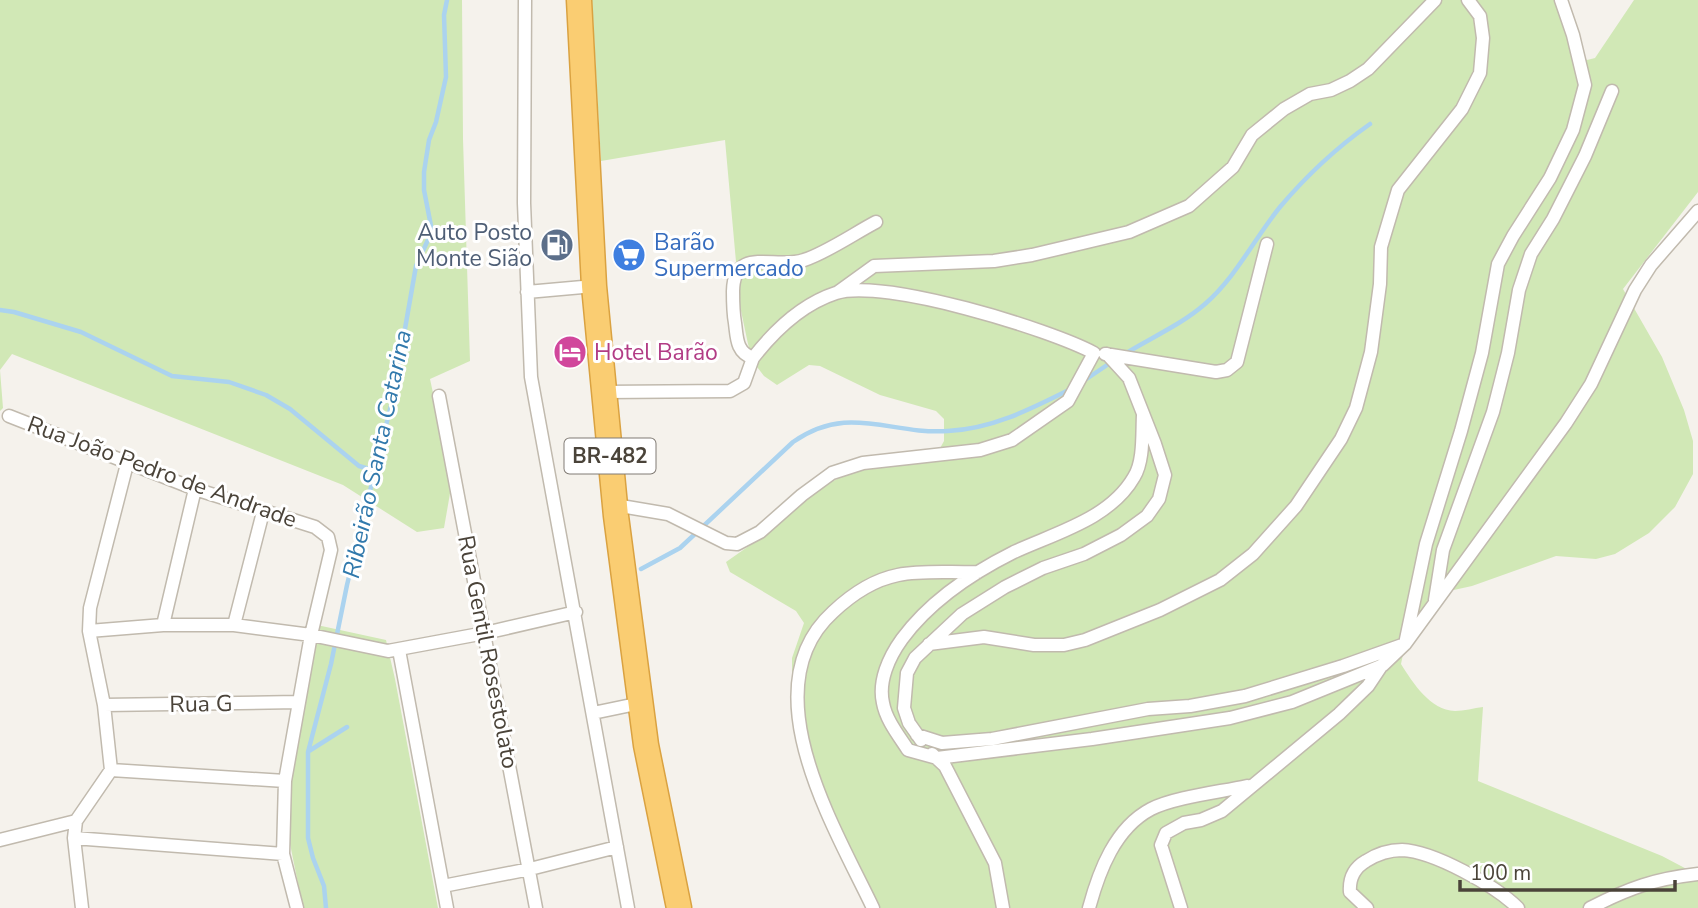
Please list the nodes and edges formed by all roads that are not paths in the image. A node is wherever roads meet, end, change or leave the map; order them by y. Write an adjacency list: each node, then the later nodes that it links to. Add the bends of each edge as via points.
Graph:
1 (525, 0): 11 (street)
2 (579, 0): 10 (highway, BR-482)
3 (1434, 0): 12 (street, via 1368,69 1332,90 1310,94 1252,135 1233,167 1189,206 1129,232 1032,255 874,266)
4 (1468, 0): 32 (street, via 1480,16 1480,73 1462,109 1398,190 1381,247 1381,284 1371,352 1356,408 1296,506 1253,554 1220,580 1085,640 1034,645 984,637)
5 (1561, 0): 31 (street, via 1586,85 1573,130 1550,178 1498,264 1482,353 1426,544)
6 (1612, 91): 24 (street, via 1585,156 1531,254 1493,412 1443,550)
7 (1698, 211): 24 (street, via 1651,265 1591,384 1566,423)
8 (876, 222): 14 (street, via 804,260 747,263 737,270 733,313 739,349)
9 (1267, 244): 13 (street, via 1237,362 1227,370)
10 (594, 286): 11 (street); 15 (highway, BR-482)
11 (527, 292): 25 (street, via 531,377)
12 (838, 292): 13 (street, via 924,297); 14 (street, via 798,313)
13 (1101, 354): 17 (street, via 1129,378); 21 (street, via 1068,401 1012,440 980,450 863,463 832,473 760,533 737,544 668,514)
14 (752, 358): 15 (street, via 744,383 730,391)
15 (604, 392): 21 (highway, BR-482)
16 (439, 396): 29 (street, Rua Gentil Rosestolato)
17 (1143, 415): 23 (street, via 1140,460 1135,477 1121,493 1085,520); 32 (street, via 1165,475 1159,499 1147,516 1084,554 1005,587 962,614)
18 (9, 416): 19 (street, Rua João Pedro de Andrade)
19 (127, 464): 20 (street, Rua João Pedro de Andrade); 28 (street, via 97,576)
20 (194, 489): 22 (street, Rua João Pedro de Andrade); 26 (street)
21 (615, 505): 36 (highway, BR-482)
22 (263, 512): 27 (street); 30 (street, Rua João Pedro de Andrade, via 315,527 328,537 331,550)
23 (978, 572): 40 (street, via 924,612 893,651 882,679 883,704 908,750); 58 (street, via 898,575 872,584 826,618 810,642 800,672 797,706 804,750)
24 (1434, 603): 31 (street)
25 (576, 612): 29 (street); 38 (street)
26 (163, 625): 27 (street); 28 (street)
27 (234, 625): 30 (street)
28 (89, 631): 37 (street)
29 (485, 633): 33 (street); 49 (street, Rua Gentil Rosestolato)
30 (311, 635): 33 (street); 35 (street)
31 (1405, 643): 34 (street); 39 (street, via 1245,696 992,739 942,743)
32 (929, 644): 39 (street, via 915,658 904,690 904,708)
33 (399, 650): 51 (street)
34 (1382, 665): 40 (street, via 1293,702 1230,718); 43 (street, via 1368,687 1339,714)
35 (298, 702): 37 (street, Rua G); 42 (street)
36 (641, 703): 38 (street); 57 (highway, BR-482)
37 (104, 705): 41 (street)
38 (593, 713): 47 (street)
39 (917, 735): 40 (street)
40 (937, 758): 59 (street, via 995,863)
41 (111, 770): 42 (street); 44 (street)
42 (285, 781): 48 (street)
43 (1251, 786): 60 (street, via 1151,809 1113,845 1097,877); 61 (street, via 1222,811 1166,833 1161,845)
44 (76, 821): 45 (street); 46 (street)
45 (74, 838): 48 (street); 52 (street)
46 (0, 840)
47 (617, 847): 49 (street); 56 (street)
48 (283, 854): 53 (street)
49 (530, 869): 51 (street); 55 (street, Rua Gentil Rosestolato)
50 (1698, 874): 64 (street, via 1628,889)
51 (443, 886): 54 (street)
52 (77, 907)
53 (297, 908)
54 (447, 908)
55 (536, 908)
56 (628, 908)
57 (679, 908)
58 (873, 908)
59 (1003, 908)
60 (1089, 908)
61 (1181, 908)
62 (1367, 908): 63 (street, via 1350,892 1349,881 1359,864 1378,853 1403,850 1439,860 1478,879)
63 (1518, 908)
64 (1590, 908)

